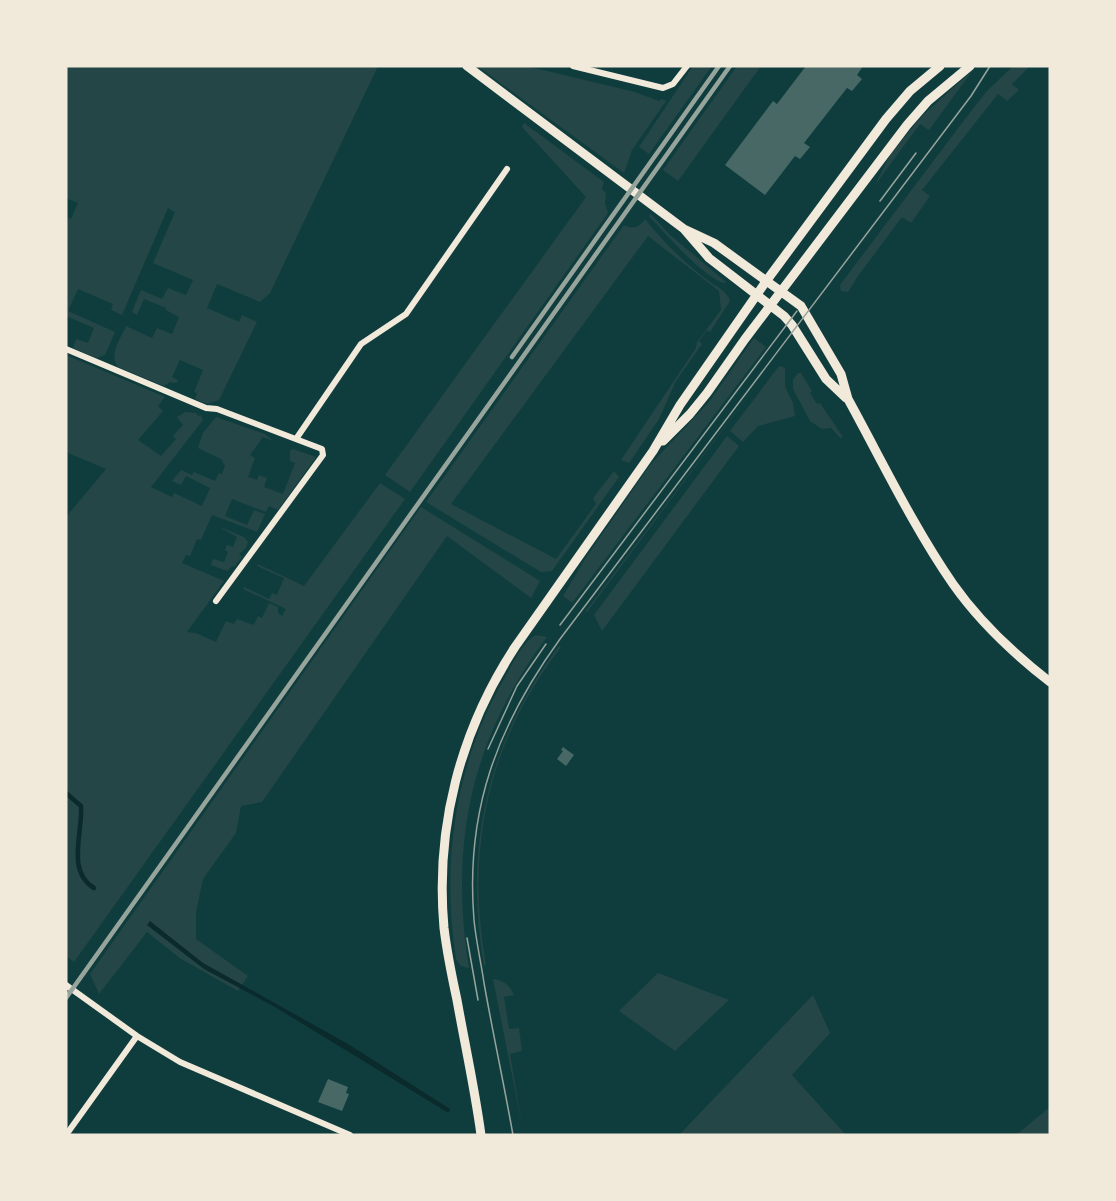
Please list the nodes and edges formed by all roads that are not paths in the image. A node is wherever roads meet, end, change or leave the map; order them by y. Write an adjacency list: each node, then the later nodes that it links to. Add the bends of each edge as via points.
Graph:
1 (467, 66): 7 (street)
2 (573, 66): 3 (street, via 655,86 670,86)
3 (687, 66)
4 (940, 66): 8 (street, via 910,91 886,119)
5 (970, 66): 9 (street, via 917,112)
6 (507, 169): 14 (street, via 406,314 361,344)
7 (684, 229): 8 (street, via 714,243); 10 (street, via 709,258)
8 (767, 280): 9 (street); 10 (street)
9 (782, 290): 11 (street); 13 (street, via 801,306 841,374)
10 (757, 294): 11 (street); 15 (street)
11 (771, 304): 13 (street, via 792,325 826,379); 15 (street, via 697,405)
12 (66, 349): 14 (street, via 206,408)
13 (848, 399): 17 (street, via 954,585 999,638)
14 (296, 439): 16 (street, via 319,448 323,455)
15 (652, 451): 22 (street, via 502,668 475,721 456,778 444,847 443,917)
16 (216, 602)
17 (1050, 682)
18 (66, 985): 19 (street)
19 (137, 1036): 20 (street); 21 (street, via 180,1062)
20 (66, 1135)
21 (350, 1135)
22 (481, 1135)

